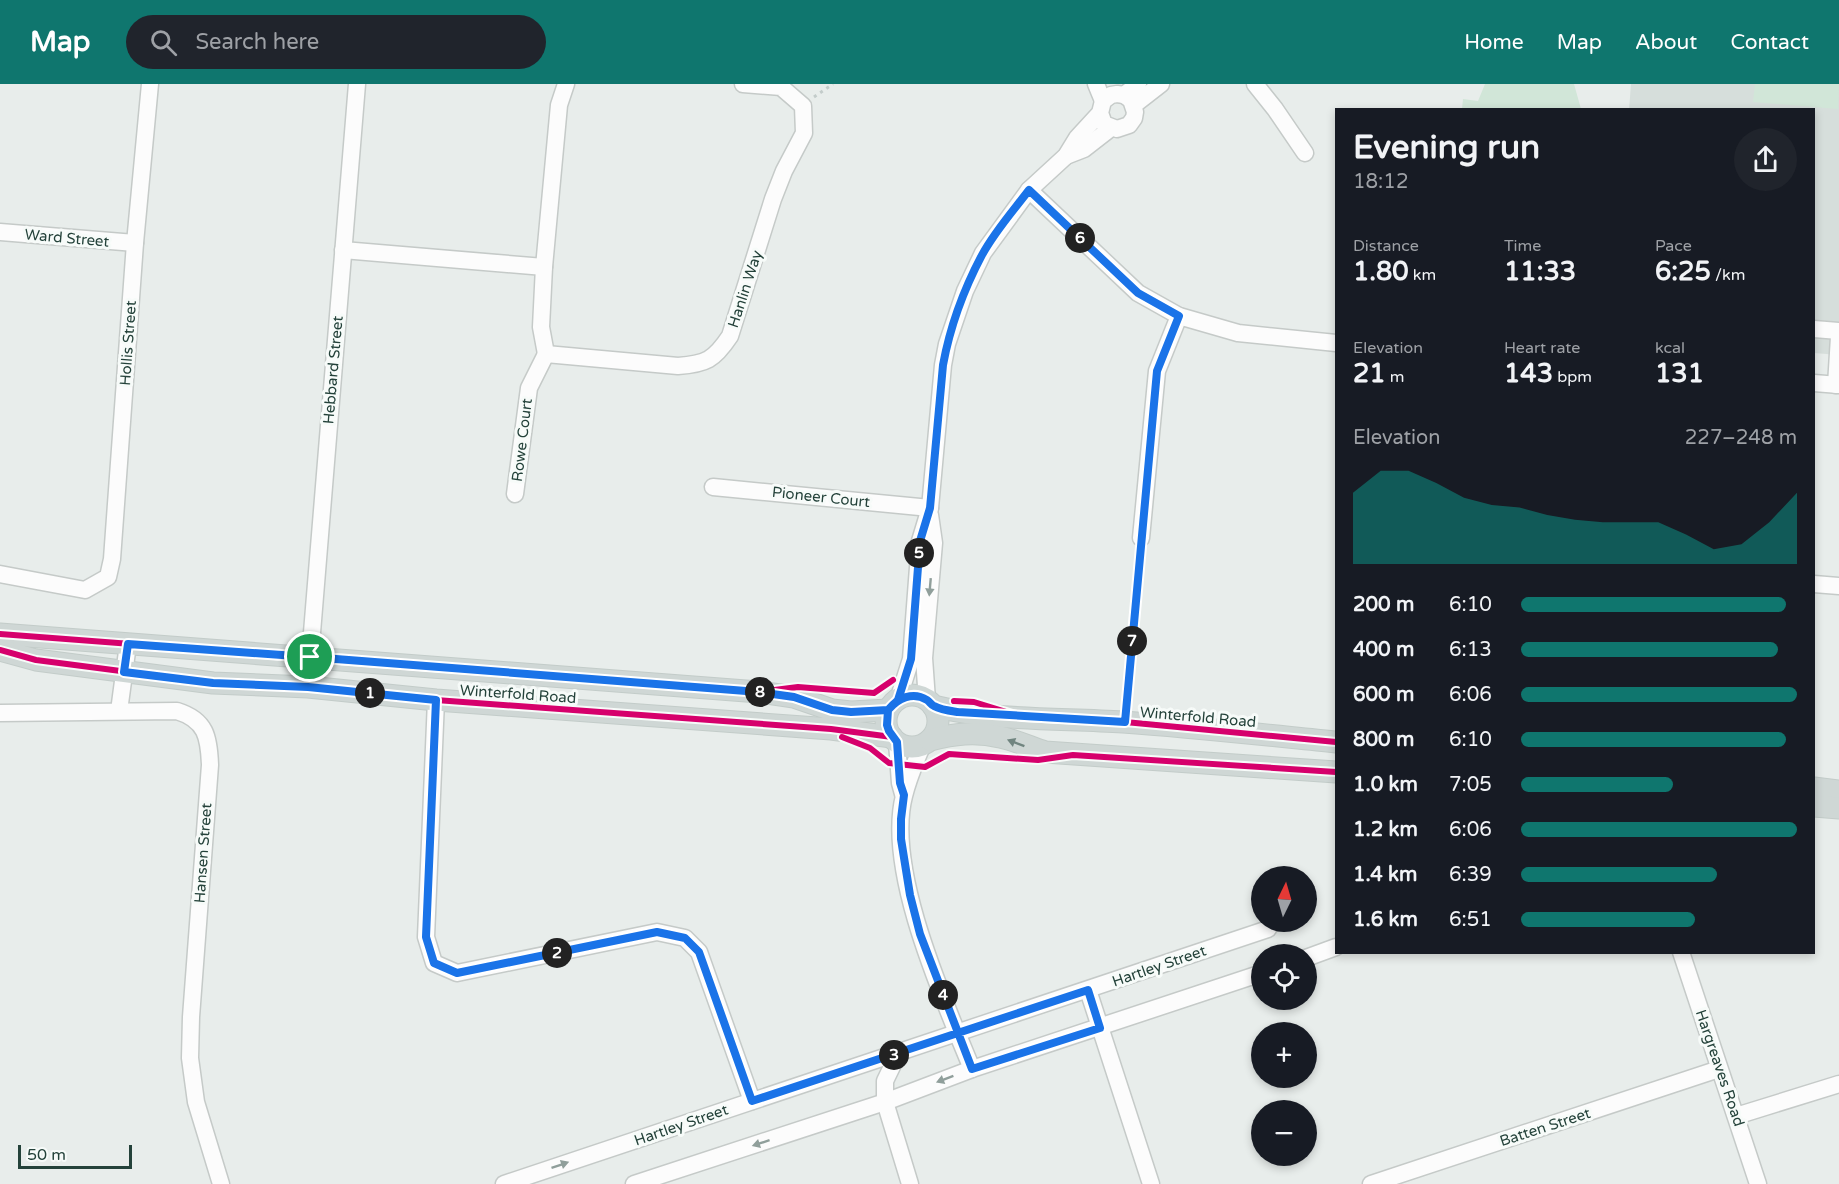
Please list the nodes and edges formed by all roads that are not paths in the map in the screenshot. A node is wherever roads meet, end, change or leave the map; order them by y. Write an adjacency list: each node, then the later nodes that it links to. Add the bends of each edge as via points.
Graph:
1 (150, 84): 14 (street, Hollis Street)
2 (357, 84): 15 (street, Hebbard Street)
3 (566, 84): 16 (street, via 559,105)
4 (742, 84): 22 (street, Hanlin Way, via 780,87 803,106 804,134 773,199 730,336 711,359 699,364 678,366)
5 (1138, 84): 8 (street)
6 (1161, 84): 8 (street)
7 (1255, 84): 10 (street)
8 (1109, 97): 9 (street, via 1104,124); 9 (street, via 1134,118 1129,125); 11 (street)
9 (1111, 128): 11 (street, via 1084,149)
10 (1305, 153)
11 (1066, 156): 12 (street)
12 (1029, 190): 17 (street, via 1138,293); 27 (street, via 983,253 950,335 943,365)
13 (0, 232): 14 (street, Ward Street)
14 (135, 243): 29 (street, Hollis Street, via 108,577 85,590)
15 (343, 250): 16 (street); 35 (street, Hebbard Street)
16 (544, 267): 22 (street, via 542,327)
17 (1179, 316): 21 (street, via 1238,333); 28 (street, via 1157,371)
18 (1815, 329): 19 (street)
19 (1839, 331)
20 (1839, 337): 24 (street)
21 (1335, 343)
22 (546, 354): 26 (street, Rowe Court, via 529,388)
23 (1815, 383): 24 (street)
24 (1838, 385)
25 (713, 487): 27 (street, Pioneer Court)
26 (515, 494)
27 (930, 508): 38 (street, one-way to 38, via 934,543 924,658); 39 (street, via 920,541 911,659)
28 (1141, 538)
29 (0, 574)
30 (1815, 584): 31 (street)
31 (1839, 586)
32 (0, 634): 33 (main road, Winterfold Road)
33 (128, 644): 35 (main road, Winterfold Road); 36 (street)
34 (0, 650): 36 (main road, Winterfold Road, via 36,660)
35 (310, 657): 39 (main road, Winterfold Road, via 759,692 851,712)
36 (124, 672): 37 (main road, Winterfold Road, via 213,683 308,687); 40 (street)
37 (436, 700): 42 (main road, Winterfold Road, via 831,729); 63 (street, via 426,937 434,963 457,973 657,932 685,938 699,952)
38 (930, 703): 39 (main road, via 913,696); 43 (main road, via 938,720 934,735); 44 (main road, Winterfold Road, via 983,715 1125,722)
39 (893, 705): 42 (main road, via 887,725)
40 (119, 711): 41 (street, Hansen Street); 66 (street, Hansen Street, via 187,714 208,738 210,765 190,1058 196,1102)
41 (0, 713)
42 (894, 739): 43 (main road, via 909,747); 48 (street)
43 (927, 742): 45 (main road, one-way to 43, via 1054,753 982,733); 48 (street)
44 (1335, 742)
45 (1335, 772)
46 (1815, 788): 47 (main road)
47 (1839, 791)
48 (904, 795): 58 (street, via 901,839 910,895 920,934)
49 (1815, 806): 50 (main road)
50 (1839, 808)
51 (1259, 932): 56 (street, Hartley Street)
52 (1335, 947): 53 (street)
53 (1317, 954)
54 (1682, 954): 61 (street, Hargreaves Road)
55 (1251, 977): 57 (street)
56 (1088, 990): 57 (street); 58 (street, Hartley Street)
57 (1100, 1028): 60 (street); 70 (street)
58 (958, 1034): 59 (street, Hartley Street); 60 (street)
59 (897, 1054): 63 (street, Hartley Street); 64 (street, via 885,1081)
60 (972, 1069): 64 (street, one-way to 64)
61 (1719, 1069): 65 (street, Hargreaves Road); 71 (street, Batten Street)
62 (1839, 1084): 65 (street)
63 (752, 1101): 67 (street, Hartley Street, one-way to 63)
64 (885, 1102): 68 (street, one-way to 68); 69 (street)
65 (1736, 1116): 72 (street, Hargreaves Road)
66 (221, 1184)
67 (504, 1184)
68 (634, 1184)
69 (910, 1184)
70 (1151, 1184)
71 (1371, 1184)
72 (1758, 1184)

